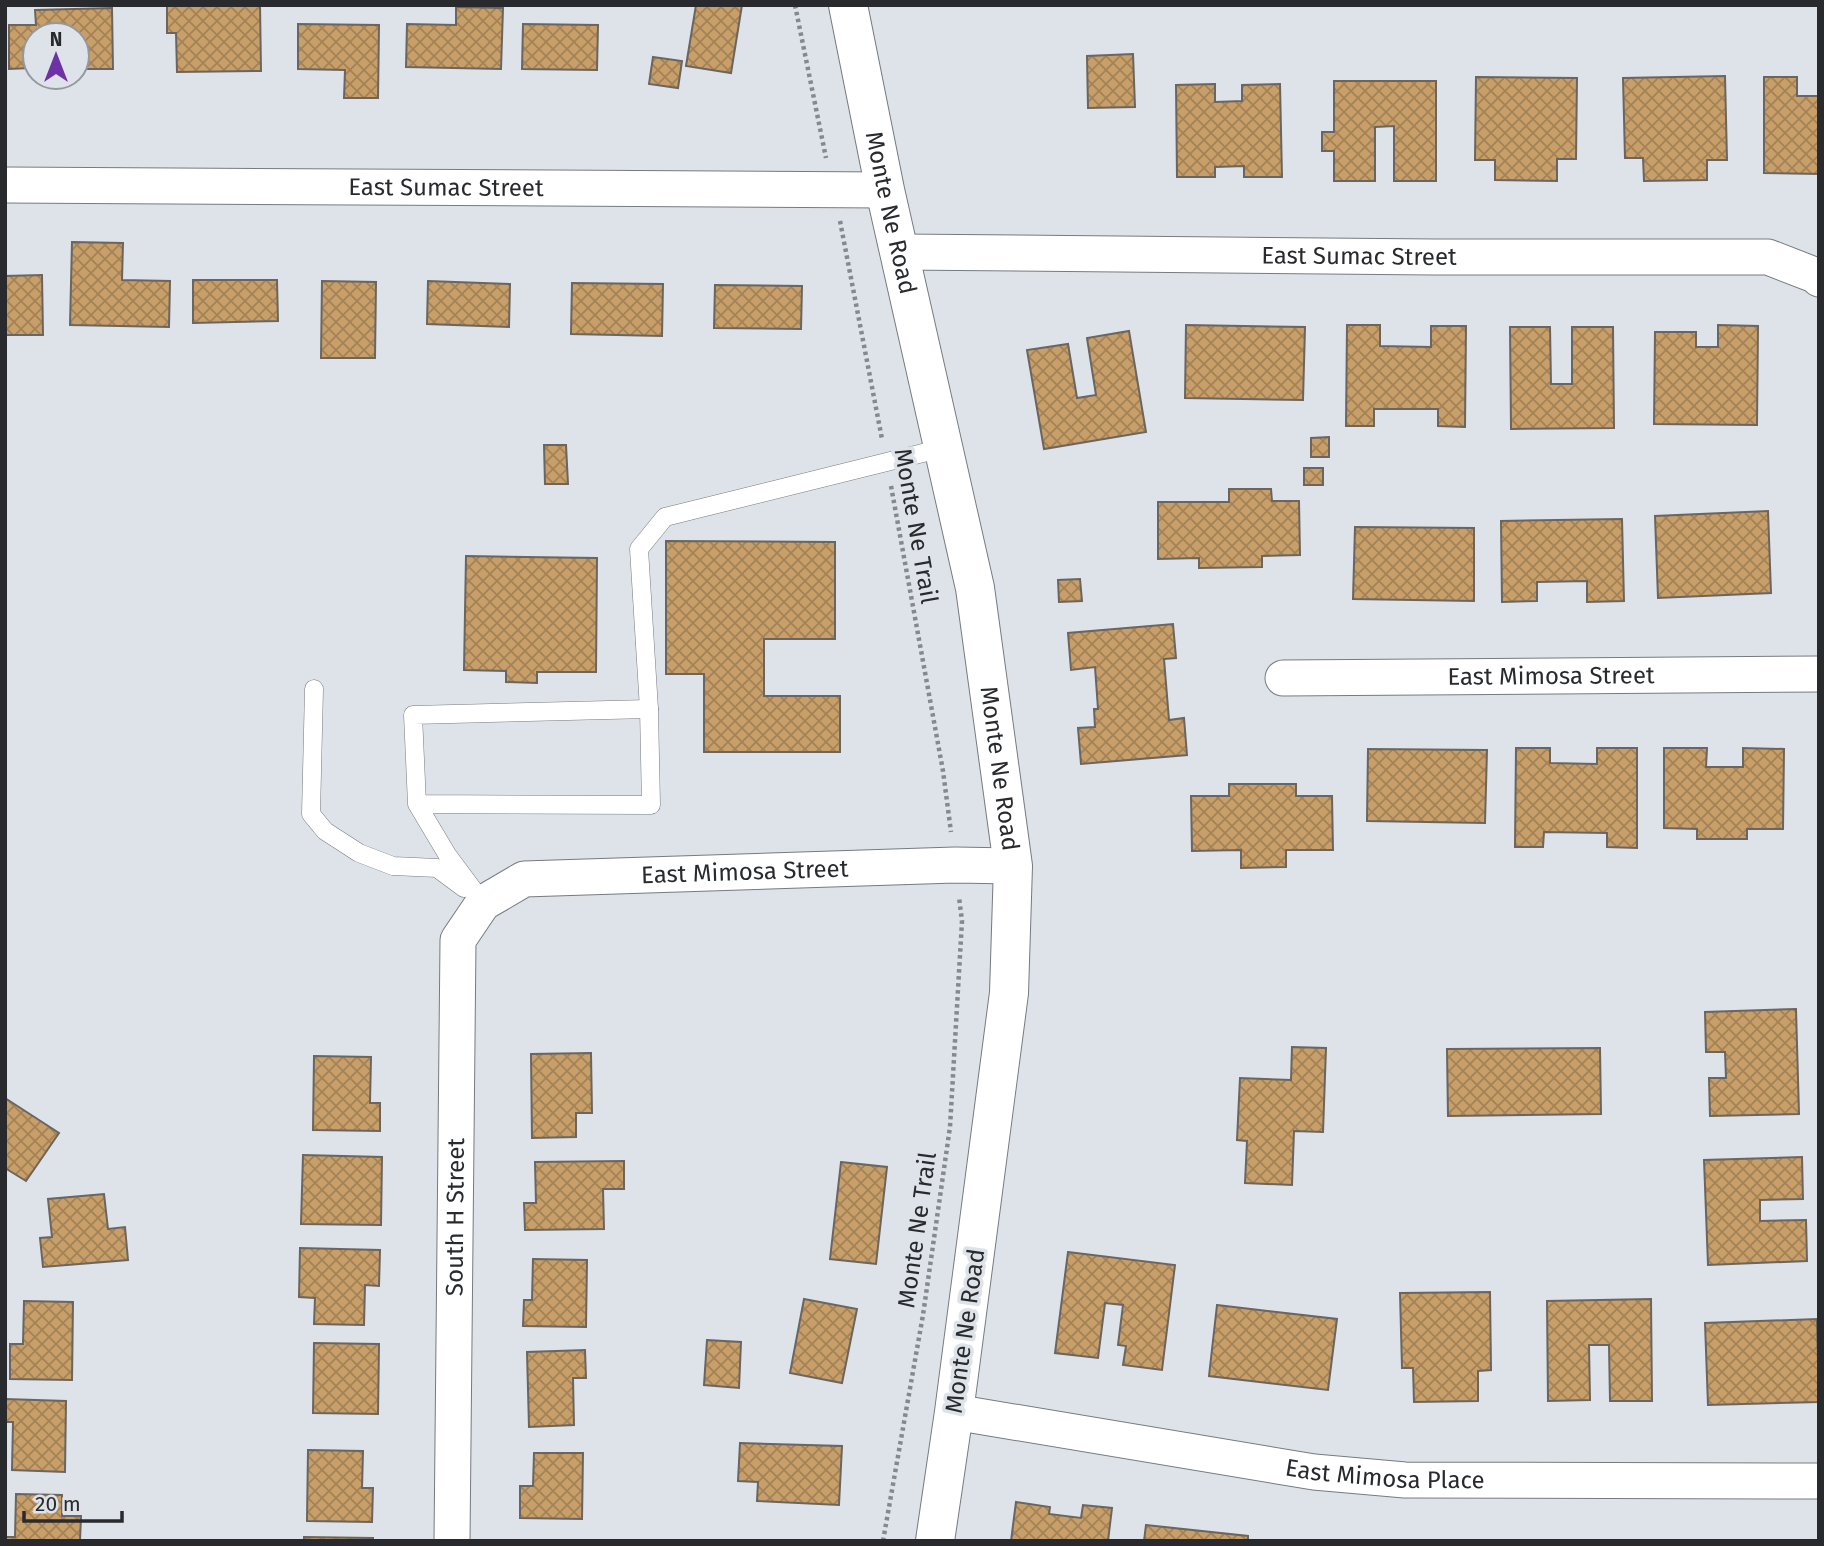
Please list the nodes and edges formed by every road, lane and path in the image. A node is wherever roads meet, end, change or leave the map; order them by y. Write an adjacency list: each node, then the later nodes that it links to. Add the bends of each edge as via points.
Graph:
1 (795, 5): 3 (path)
2 (848, 5): 5 (street, Monte Ne Road)
3 (824, 150)
4 (5, 185): 5 (street, East Sumac Street)
5 (886, 190): 7 (street, Monte Ne Road)
6 (842, 229): 10 (path, Monte Ne Trail)
7 (899, 252): 8 (street, East Sumac Street, via 1768,257); 9 (street, Monte Ne Road)
8 (1818, 278)
9 (943, 448): 10 (lane); 17 (street, Monte Ne Road, via 975,588)
10 (887, 462): 14 (lane, via 666,517 639,549); 16 (path, Monte Ne Trail)
11 (1819, 674): 12 (street, East Mimosa Street)
12 (1283, 678)
13 (314, 689): 18 (lane, via 311,814 325,831 359,853 393,866 437,868)
14 (649, 709): 15 (lane, via 413,715); 15 (lane, via 650,805)
15 (416, 804): 18 (lane)
16 (951, 831)
17 (1013, 866): 18 (street, East Mimosa Street, via 524,879); 20 (street, Monte Ne Road, via 1011,978)
18 (483, 903): 22 (street, South H Street, via 458,940)
19 (962, 921): 23 (path, Monte Ne Trail, via 950,1127)
20 (954, 1412): 21 (street, East Mimosa Place, via 1314,1472 1405,1480); 24 (street, Monte Ne Road)
21 (1819, 1481)
22 (452, 1541)
23 (883, 1541)
24 (935, 1541)

